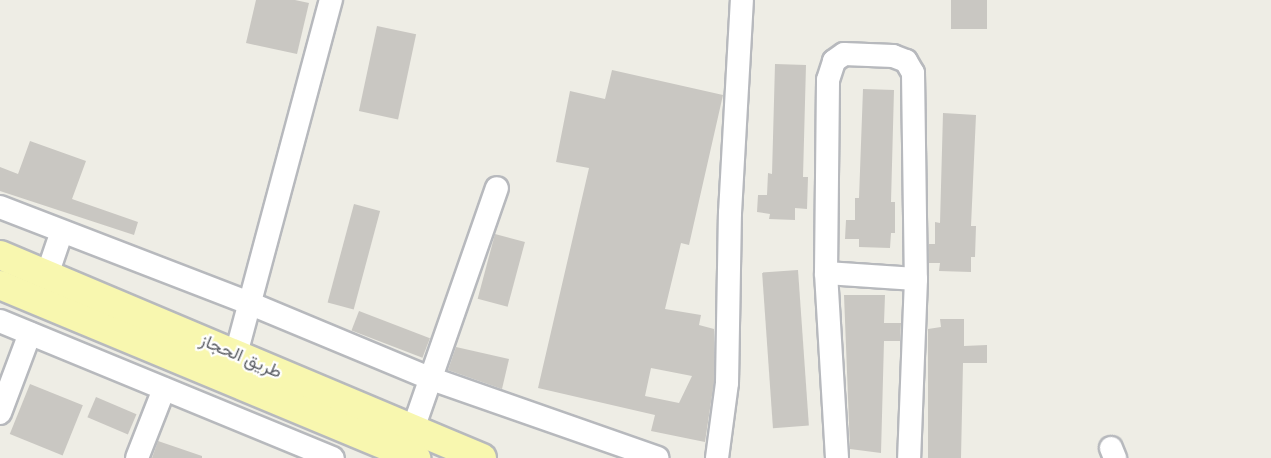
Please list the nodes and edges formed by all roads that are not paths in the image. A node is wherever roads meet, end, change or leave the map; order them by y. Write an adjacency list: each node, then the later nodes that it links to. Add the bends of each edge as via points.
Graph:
1 (331, 0): 11 (street)
2 (742, 0): 25 (street, via 730,213 727,384)
3 (497, 188): 15 (street)
4 (0, 207): 5 (street)
5 (62, 231): 8 (street); 11 (street)
6 (0, 255): 8 (main road, طريق الحجاز)
7 (826, 273): 9 (street); 9 (street, via 828,80 834,61 844,54 893,56 906,61 914,73); 26 (street)
8 (46, 275): 14 (main road, طريق الحجاز)
9 (916, 279): 27 (street)
10 (0, 285): 22 (main road, طريق الحجاز)
11 (249, 303): 14 (street); 15 (street)
12 (0, 321): 13 (street)
13 (30, 333): 16 (street); 17 (street)
14 (236, 354): 18 (main road, طريق الحجاز)
15 (432, 379): 18 (street); 24 (street)
16 (164, 389): 19 (street); 20 (street)
17 (0, 413)
18 (413, 429): 23 (main road, طريق الحجاز)
19 (284, 449): 21 (street)
20 (137, 458)
21 (333, 458)
22 (416, 458)
23 (482, 458)
24 (658, 458)
25 (717, 458)
26 (837, 458)
27 (909, 458)

